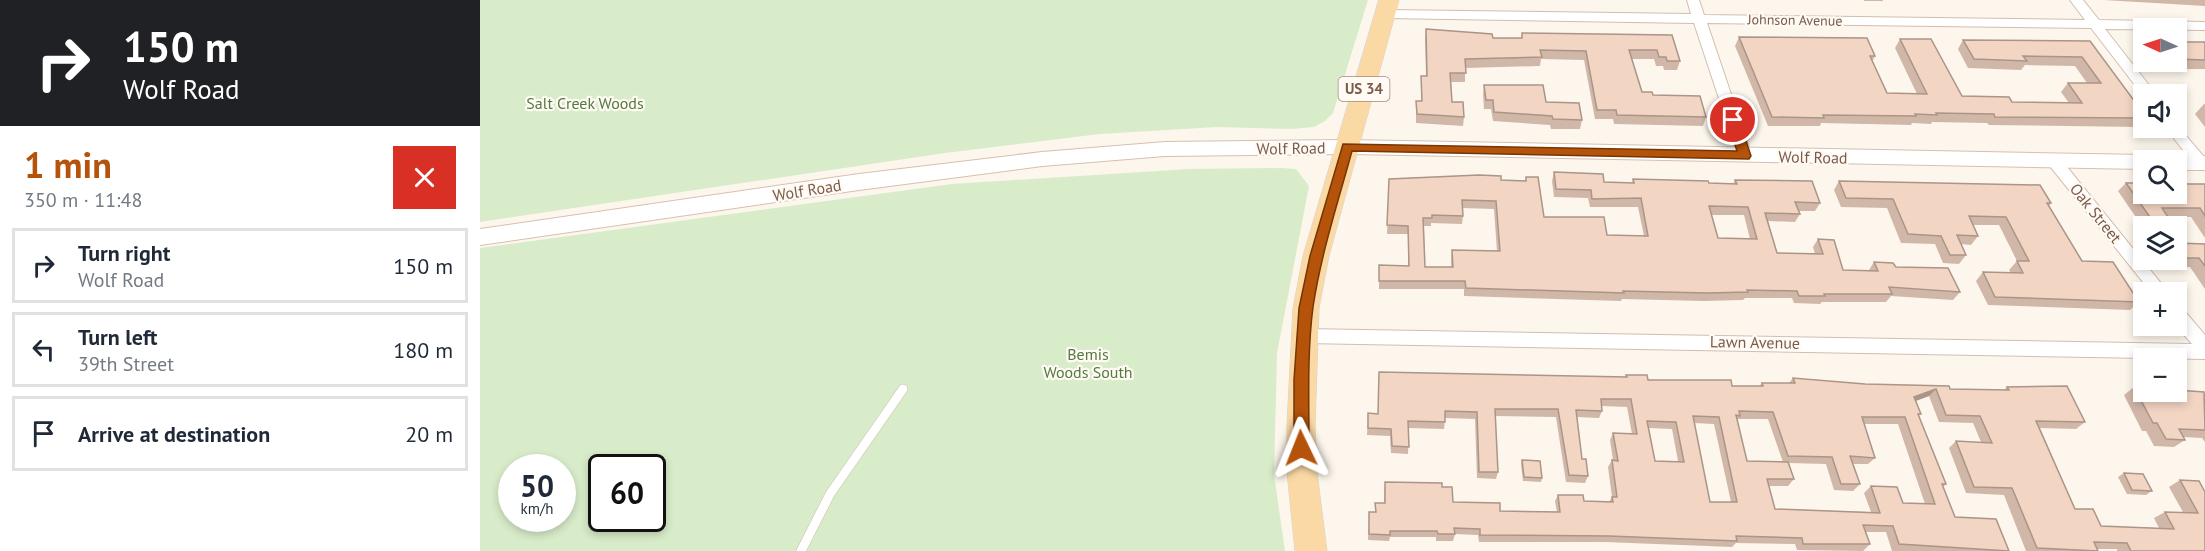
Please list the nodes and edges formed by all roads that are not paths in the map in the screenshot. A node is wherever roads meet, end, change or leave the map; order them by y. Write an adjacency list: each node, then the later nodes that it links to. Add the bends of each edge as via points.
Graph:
1 (1693, 0): 4 (street)
2 (2076, 0): 5 (street)
3 (1387, 7): 4 (street, Johnson Avenue); 9 (main road, US 34)
4 (1700, 19): 5 (street, Johnson Avenue); 10 (street)
5 (2096, 25): 6 (street, Johnson Avenue); 7 (street)
6 (2205, 26)
7 (2141, 84)
8 (2182, 138): 14 (street)
9 (1347, 147): 10 (main road, Wolf Road); 15 (main road, Wolf Road, via 1165,149 1042,159); 18 (main road, US 34, via 1314,264)
10 (1745, 156): 11 (main road, Wolf Road)
11 (2054, 161): 12 (main road, Wolf Road); 16 (street, Oak Street)
12 (2133, 162)
13 (2187, 163): 14 (main road)
14 (2203, 163)
15 (480, 237)
16 (2152, 282)
17 (2187, 327): 19 (street)
18 (1304, 336): 19 (street, Lawn Avenue); 22 (main road, US 34, via 1300,425)
19 (2205, 350)
20 (903, 389): 21 (lane, via 830,494)
21 (801, 551)
22 (1311, 551)

